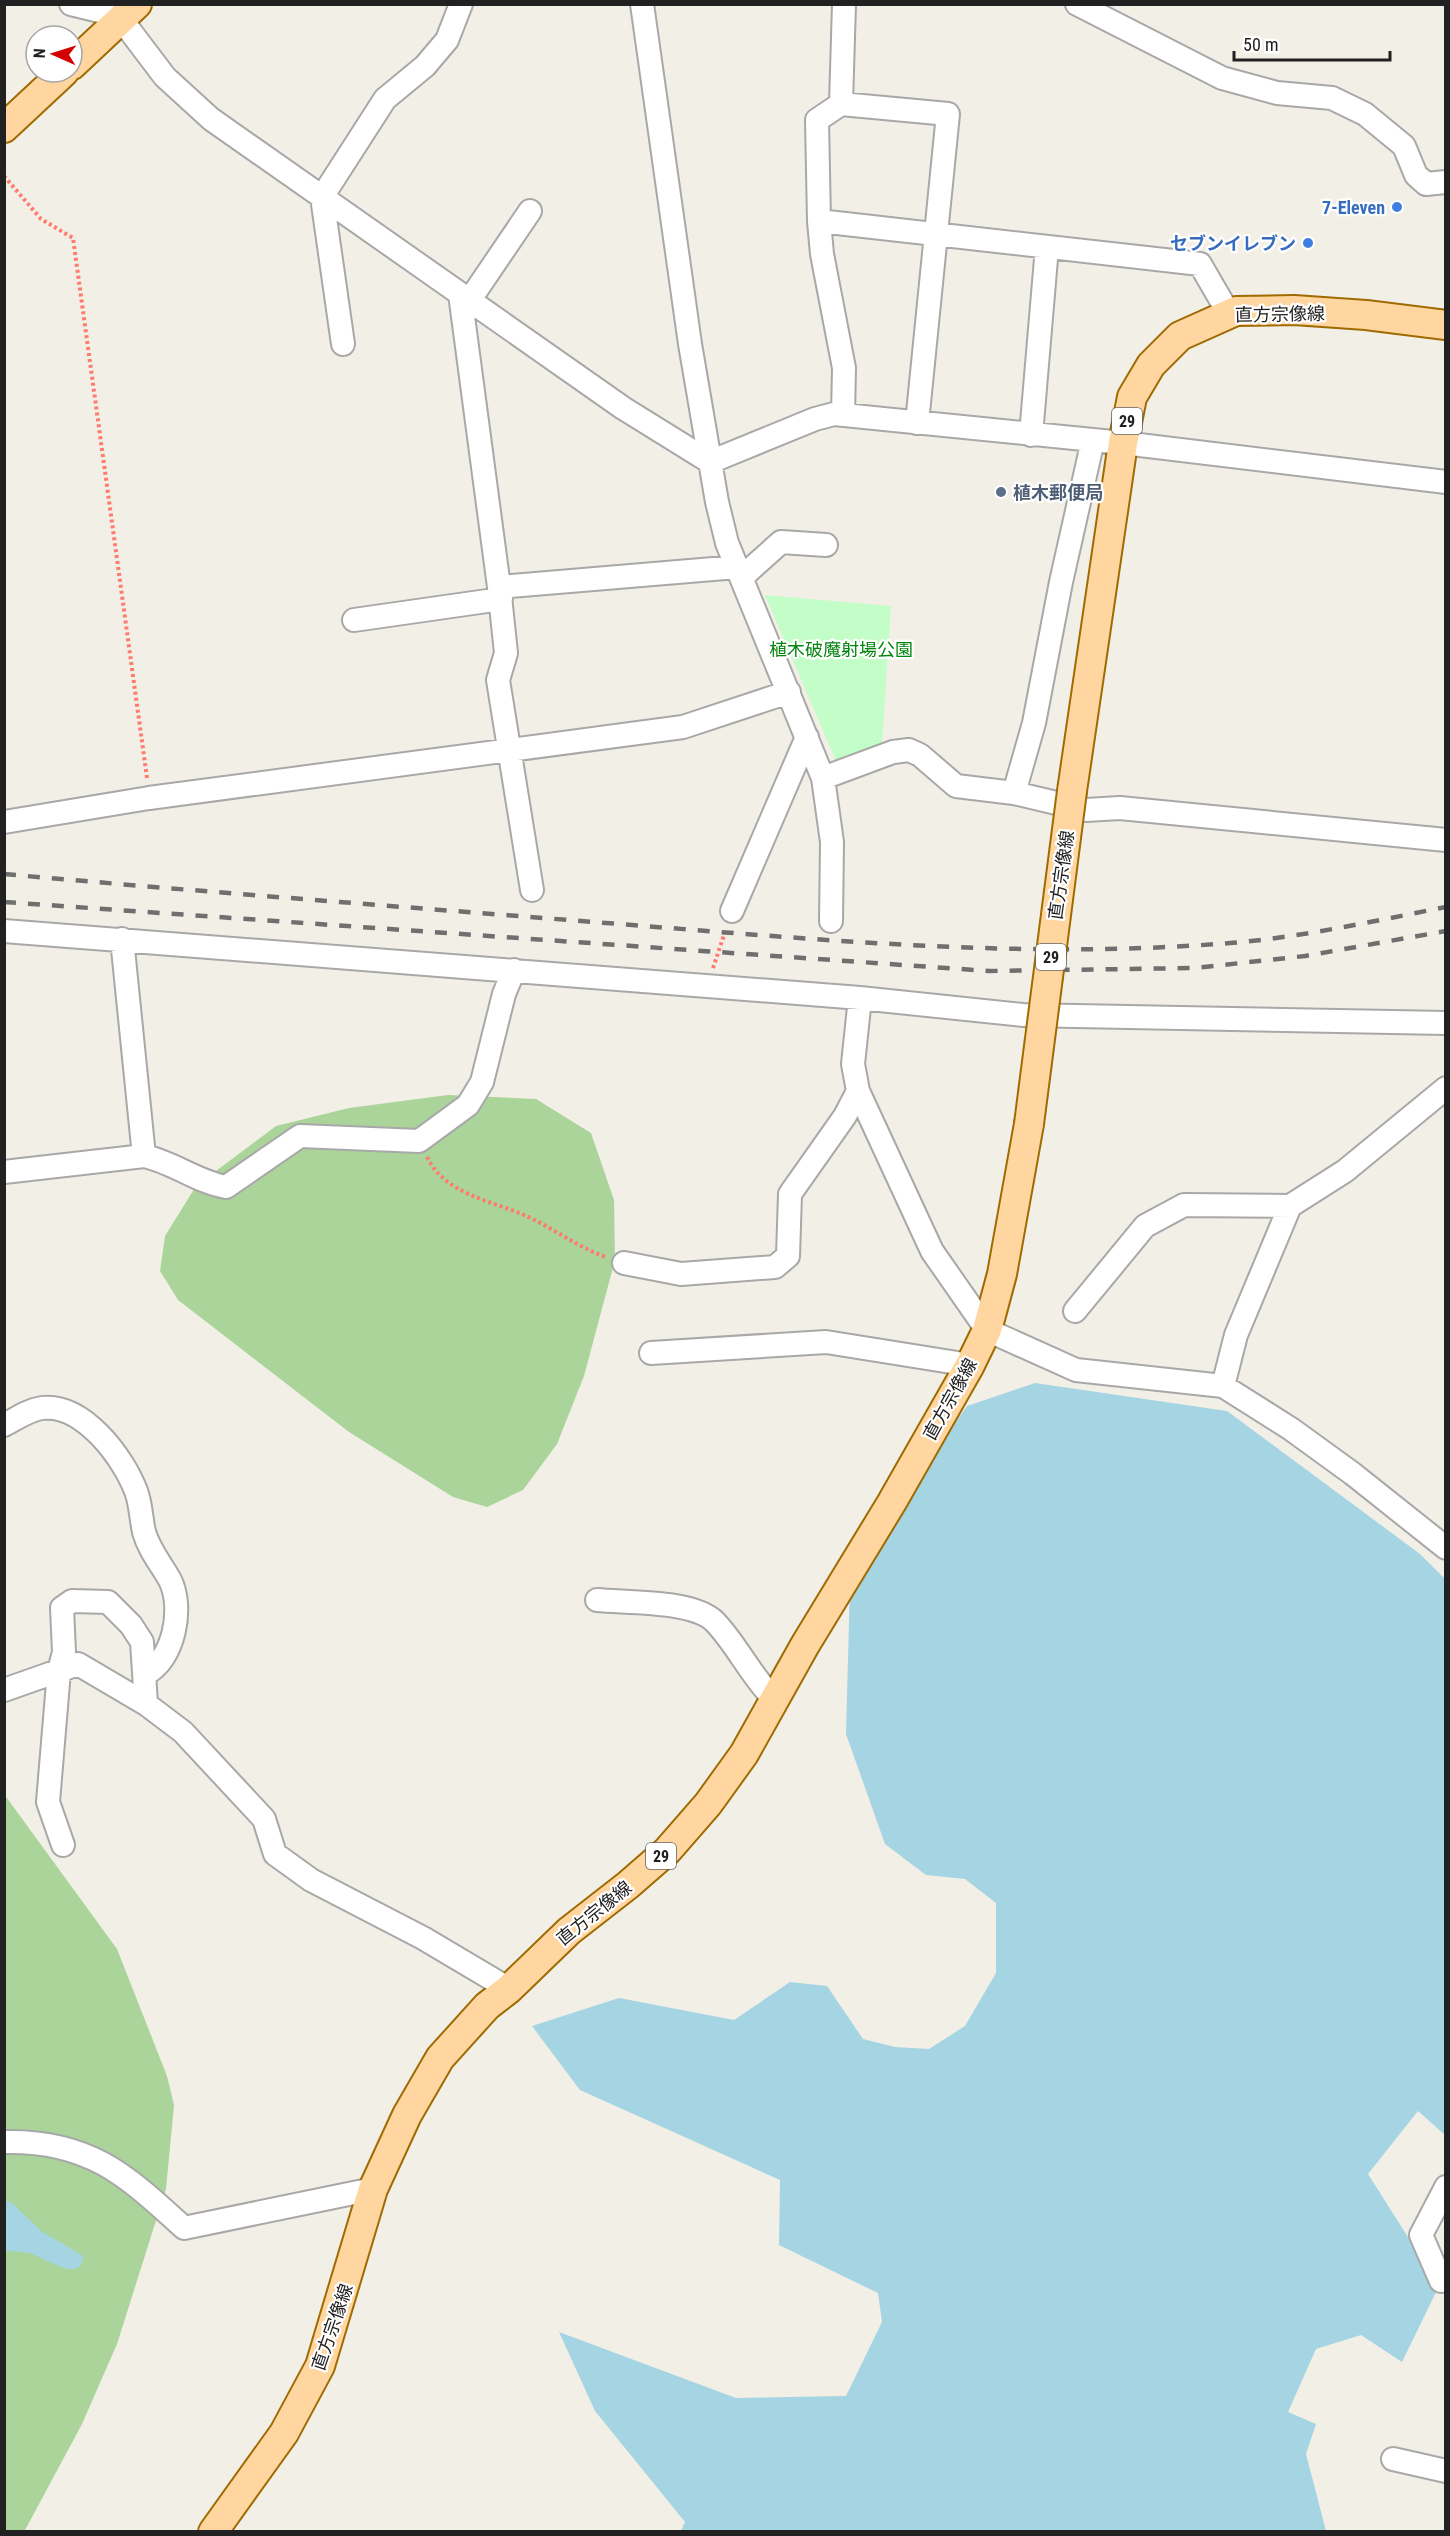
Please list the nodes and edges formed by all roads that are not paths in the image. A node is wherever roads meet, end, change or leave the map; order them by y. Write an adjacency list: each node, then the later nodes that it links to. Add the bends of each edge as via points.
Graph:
1 (71, 4): 6 (street, via 112,14)
2 (461, 4): 12 (street, via 447,40 385,99)
3 (642, 4): 26 (street)
4 (844, 4): 9 (street)
5 (1077, 4): 11 (street, via 1222,78 1277,93 1332,98 1365,114 1404,146 1416,176 1426,184)
6 (129, 12): 7 (main road); 12 (street, via 165,77 212,119)
7 (84, 54)
8 (51, 84): 10 (main road)
9 (841, 104): 14 (street, via 817,120); 15 (street, via 948,114)
10 (4, 128)
11 (1446, 182)
12 (322, 196): 17 (street); 20 (street)
13 (530, 211): 17 (street)
14 (819, 221): 15 (street); 21 (street, via 844,368)
15 (937, 235): 16 (street); 22 (street)
16 (1047, 247): 18 (street, via 1200,264); 23 (street)
17 (465, 297): 26 (street, via 622,408); 30 (street)
18 (1229, 314): 19 (main road, 直方宗像線 / 29, via 1294,310); 25 (main road, 直方宗像線 / 29, via 1180,336 1151,365 1132,397)
19 (1446, 325)
20 (343, 344)
21 (843, 415): 22 (street); 26 (street, via 815,419)
22 (916, 423): 23 (street)
23 (1031, 435): 24 (street)
24 (1093, 440): 25 (street); 36 (street, via 1034,723)
25 (1123, 443): 27 (street); 54 (main road, 直方宗像線 / 29, bridge, via 1029,1124 1002,1275)
26 (710, 462): 29 (street, via 727,543)
27 (1446, 482)
28 (826, 545): 29 (street, via 781,542)
29 (739, 572): 30 (street); 32 (street)
30 (500, 593): 31 (street); 34 (street, via 506,653 498,680)
31 (354, 620)
32 (789, 692): 33 (street); 34 (street, via 683,727)
33 (807, 737): 35 (street); 40 (street)
34 (510, 750): 37 (street, via 149,798); 39 (street)
35 (823, 778): 36 (street, via 893,752 909,750 956,786); 41 (street, via 832,842)
36 (1014, 793): 38 (street, via 1086,810 1120,808)
37 (4, 822)
38 (1446, 840)
39 (532, 890)
40 (732, 911)
41 (831, 921)
42 (4, 931): 43 (street)
43 (122, 939): 44 (street); 49 (street)
44 (514, 970): 45 (street); 49 (street, via 504,994 482,1082 468,1105 419,1141 300,1136 226,1187 213,1185 165,1160)
45 (860, 998): 46 (street, via 1023,1015); 48 (street, via 853,1064)
46 (1446, 1023)
47 (1446, 1088): 51 (street, via 1345,1170)
48 (858, 1091): 52 (street, via 790,1194 788,1256 775,1267 681,1274); 54 (street, via 932,1251)
49 (144, 1156): 50 (street)
50 (4, 1172)
51 (1290, 1206): 53 (street, via 1184,1205 1145,1226); 57 (street, via 1236,1335)
52 (624, 1263)
53 (1075, 1311)
54 (987, 1330): 56 (main road, 直方宗像線 / 29); 57 (street, via 1076,1370)
55 (651, 1353): 56 (street, via 826,1342)
56 (970, 1365): 64 (main road, 直方宗像線 / 29)
57 (1223, 1386): 59 (street, via 1291,1429)
58 (4, 1425): 62 (street, via 30,1411 60,1408 76,1416 117,1455 137,1492 145,1533 177,1599 168,1651)
59 (1446, 1548)
60 (597, 1600): 64 (street, via 695,1609 714,1621)
61 (58, 1671): 62 (street, via 64,1652 62,1608 72,1601 108,1602 142,1642); 63 (street); 65 (street, via 78,1664); 66 (street, via 48,1802)
62 (145, 1674): 65 (street)
63 (4, 1690)
64 (774, 1699): 67 (main road, 直方宗像線 / 29, via 744,1754 667,1851 569,1931)
65 (146, 1704): 67 (street, via 183,1732 264,1819 275,1854 311,1880 423,1938)
66 (63, 1845)
67 (509, 1989): 70 (main road, 直方宗像線 / 29, via 487,2006 441,2058 407,2115)
68 (4, 2142): 70 (street, via 30,2142 84,2154 136,2184 184,2228)
69 (1446, 2187): 71 (street)
70 (374, 2189): 75 (main road, 直方宗像線 / 29, via 320,2366 284,2433)
71 (1440, 2209): 72 (street, via 1421,2235)
72 (1441, 2280)
73 (1393, 2459): 74 (street)
74 (1446, 2471)
75 (213, 2532)

